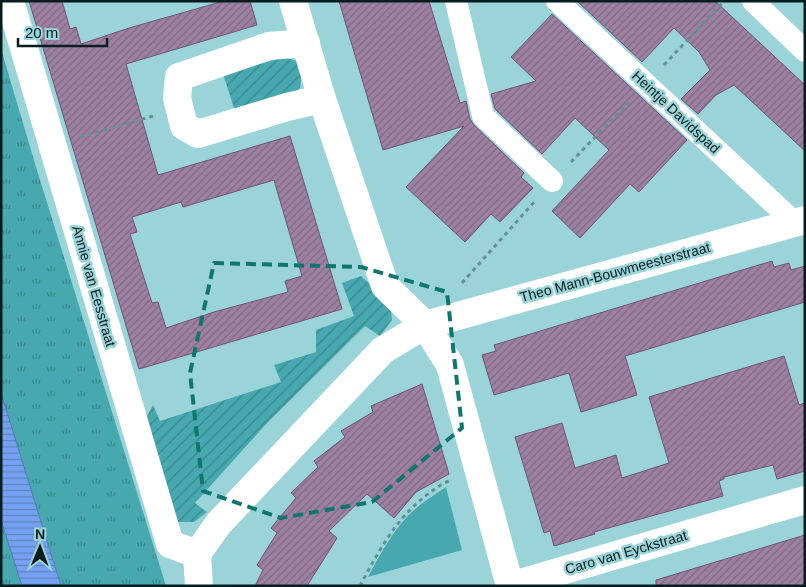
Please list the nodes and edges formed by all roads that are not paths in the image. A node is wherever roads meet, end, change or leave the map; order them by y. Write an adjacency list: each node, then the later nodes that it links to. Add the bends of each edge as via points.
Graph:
1 (10, 1): 13 (street, Annie van Eesstraat, via 170,544)
2 (293, 1): 6 (street, Caro van Eyckstraat)
3 (456, 1): 9 (street, via 483,116)
4 (557, 1): 10 (street, Heintje Davidspad)
5 (753, 1): 7 (street)
6 (306, 43): 8 (street, Caro van Eyckstraat); 8 (street, via 269,46 179,77 177,98 184,126 198,134 287,106)
7 (805, 50)
8 (322, 99): 11 (street, Caro van Eyckstraat, via 385,286)
9 (552, 181)
10 (800, 221): 11 (street, Theo Mann-Bouwmeesterstraat)
11 (425, 325): 12 (street, Caro van Eyckstraat, via 450,365 510,586); 13 (street, via 383,350 219,523)
12 (805, 500)
13 (197, 554): 14 (street)
14 (199, 586)

